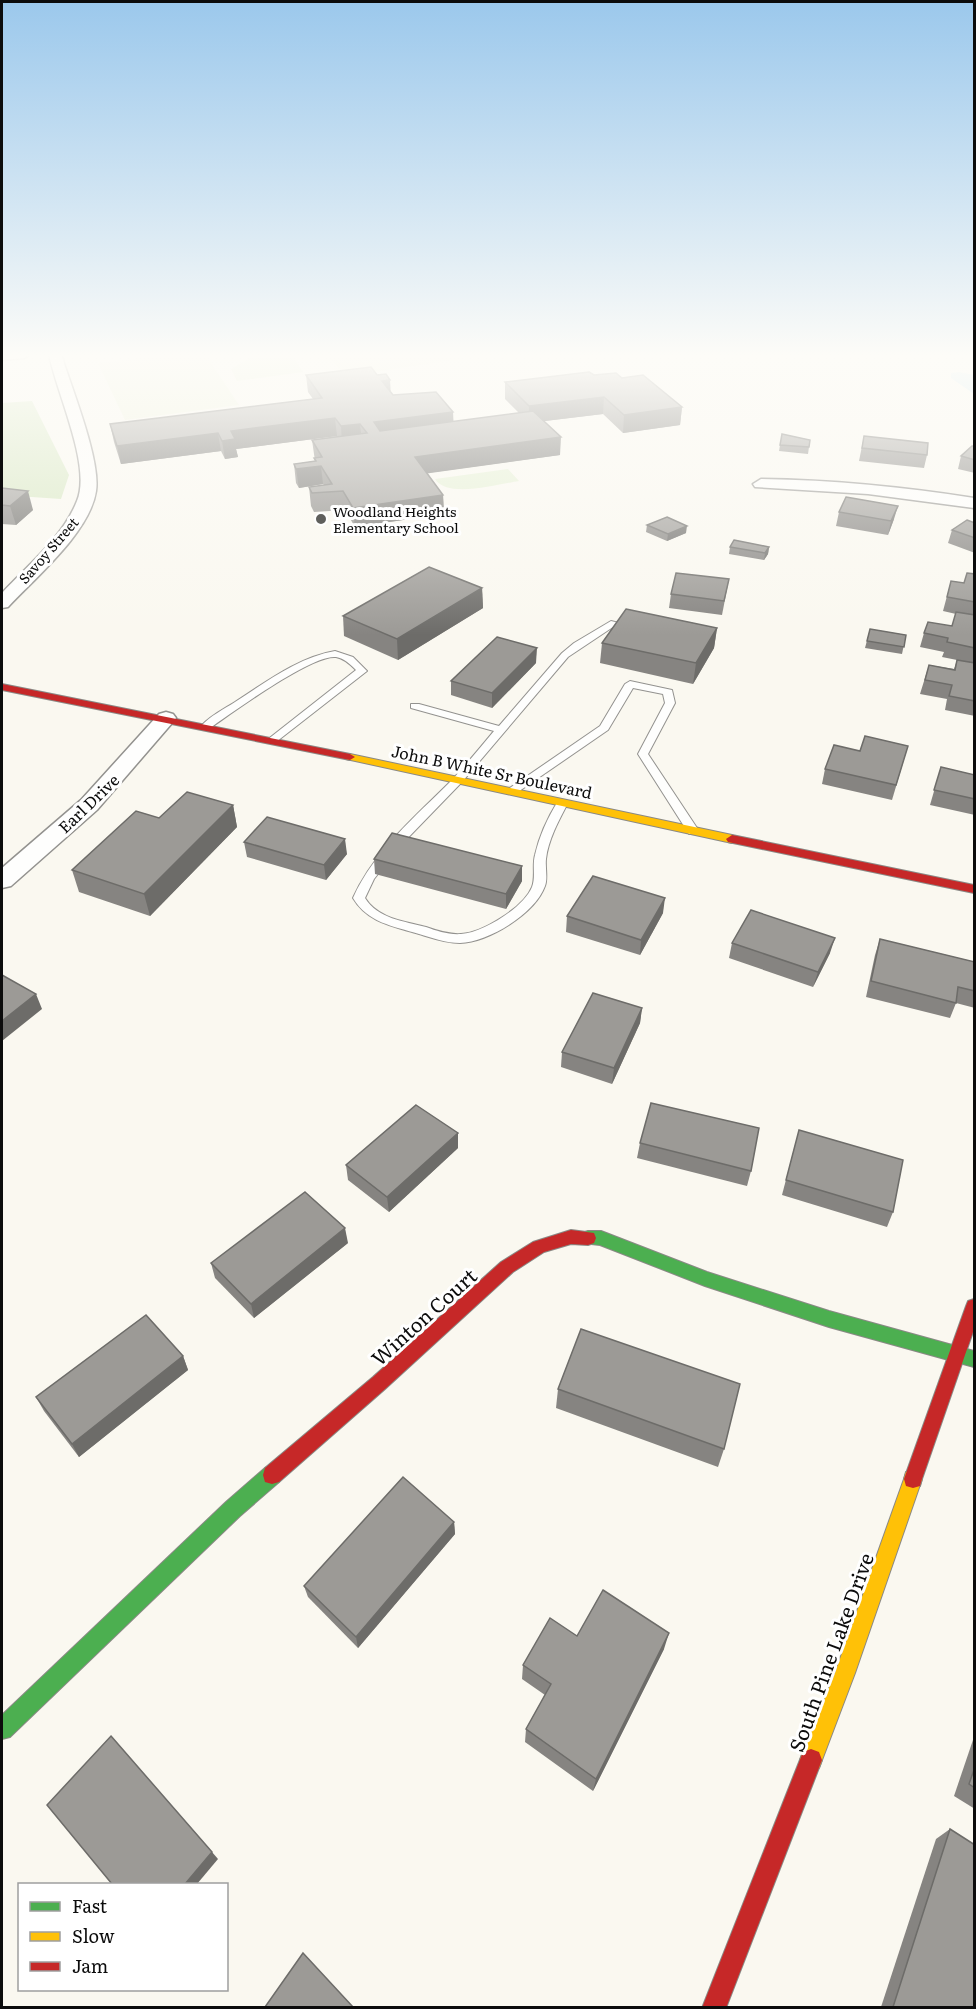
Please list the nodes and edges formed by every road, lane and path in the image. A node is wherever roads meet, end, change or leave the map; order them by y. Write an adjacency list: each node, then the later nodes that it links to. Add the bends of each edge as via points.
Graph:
1 (83, 448): 4 (street, Savoy Street, via 90,483 77,520)
2 (761, 484): 3 (street, via 891,490)
3 (975, 503)
4 (2, 603)
5 (614, 623): 10 (lane, via 565,655)
6 (2, 687): 8 (street, John B White Sr Boulevard)
7 (415, 706): 10 (lane)
8 (166, 718): 9 (street, John B White Sr Boulevard); 16 (street, Earl Drive, via 89,805)
9 (206, 726): 11 (street, John B White Sr Boulevard); 11 (lane, via 318,657 335,654 354,661 362,671)
10 (501, 730): 12 (lane)
11 (272, 740): 12 (street, John B White Sr Boulevard)
12 (458, 780): 13 (street, John B White Sr Boulevard); 14 (lane, via 368,878 359,898 363,907 378,917 447,938 467,938 508,918 530,900 539,886 540,856)
13 (511, 792): 14 (street, John B White Sr Boulevard); 15 (lane, via 604,728 630,684 668,692 670,703 642,754)
14 (562, 803): 15 (street, John B White Sr Boulevard)
15 (693, 831): 17 (street, John B White Sr Boulevard)
16 (2, 880)
17 (975, 889)
18 (975, 1306): 19 (street, South Pine Lake Drive)
19 (959, 1353): 20 (street, Winton Court); 21 (street, Winton Court, via 829,1319 705,1279 601,1238 571,1237 539,1248 507,1267 233,1509); 22 (street, South Pine Lake Drive, via 845,1673)
20 (975, 1359)
21 (2, 1729)
22 (714, 2007)

